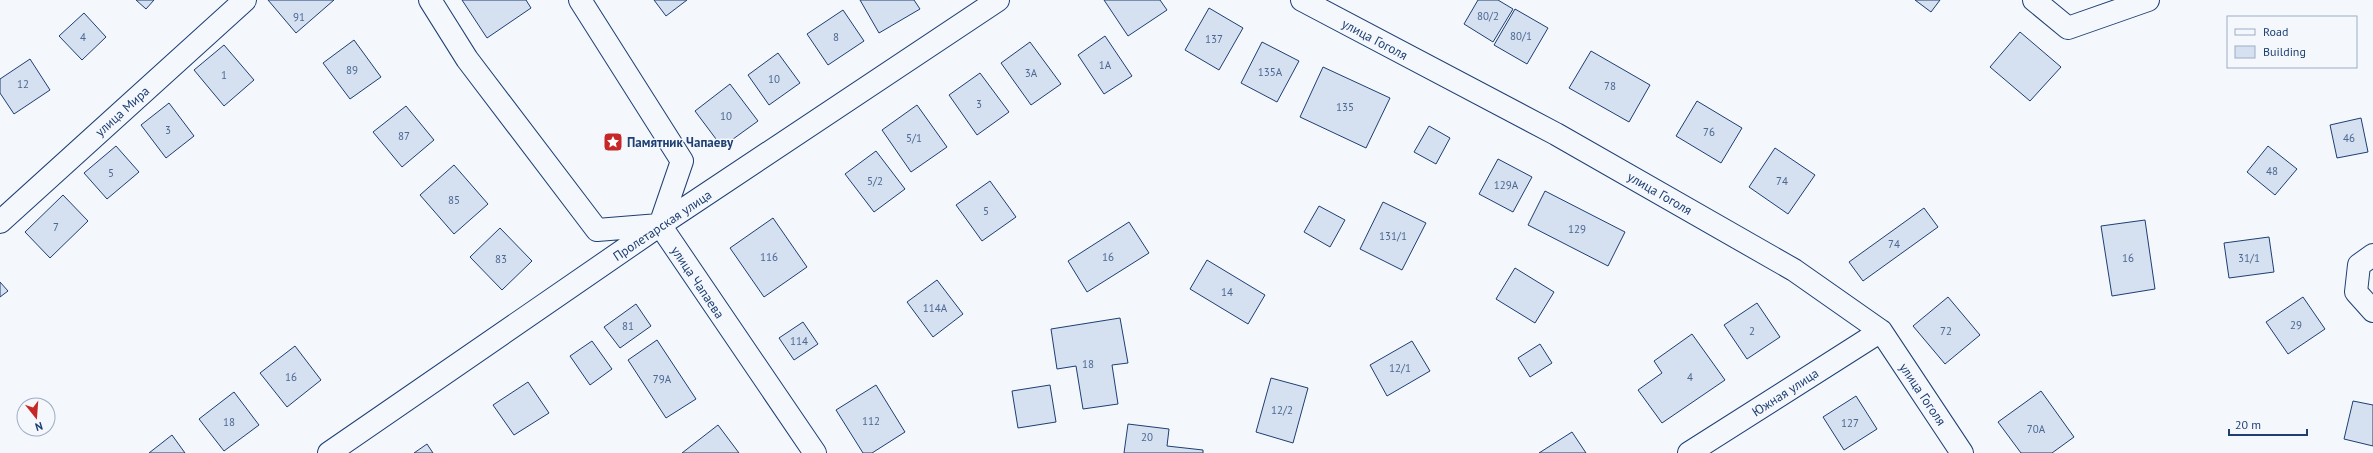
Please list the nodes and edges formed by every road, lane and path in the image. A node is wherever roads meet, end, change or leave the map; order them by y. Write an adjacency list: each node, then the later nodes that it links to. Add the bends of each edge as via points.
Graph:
1 (245, 0): 8 (street, улица Мира)
2 (430, 0): 9 (street, via 467,59 597,230)
3 (580, 0): 9 (street, via 682,161)
4 (998, 0): 9 (street, Пролетарская улица)
5 (1302, 0): 12 (street, улица Гоголя, via 1556,134 1794,270)
6 (2034, 0): 7 (street, via 2068,28)
7 (2148, 0)
8 (0, 222)
9 (660, 225): 13 (street, Пролетарская улица); 14 (street, улица Чапаева)
10 (2373, 255): 11 (street, via 2359,265 2356,292)
11 (2373, 310)
12 (1881, 331): 15 (street, Южная улица); 16 (street, улица Гоголя)
13 (329, 453)
14 (815, 453)
15 (1689, 453)
16 (1962, 453)

